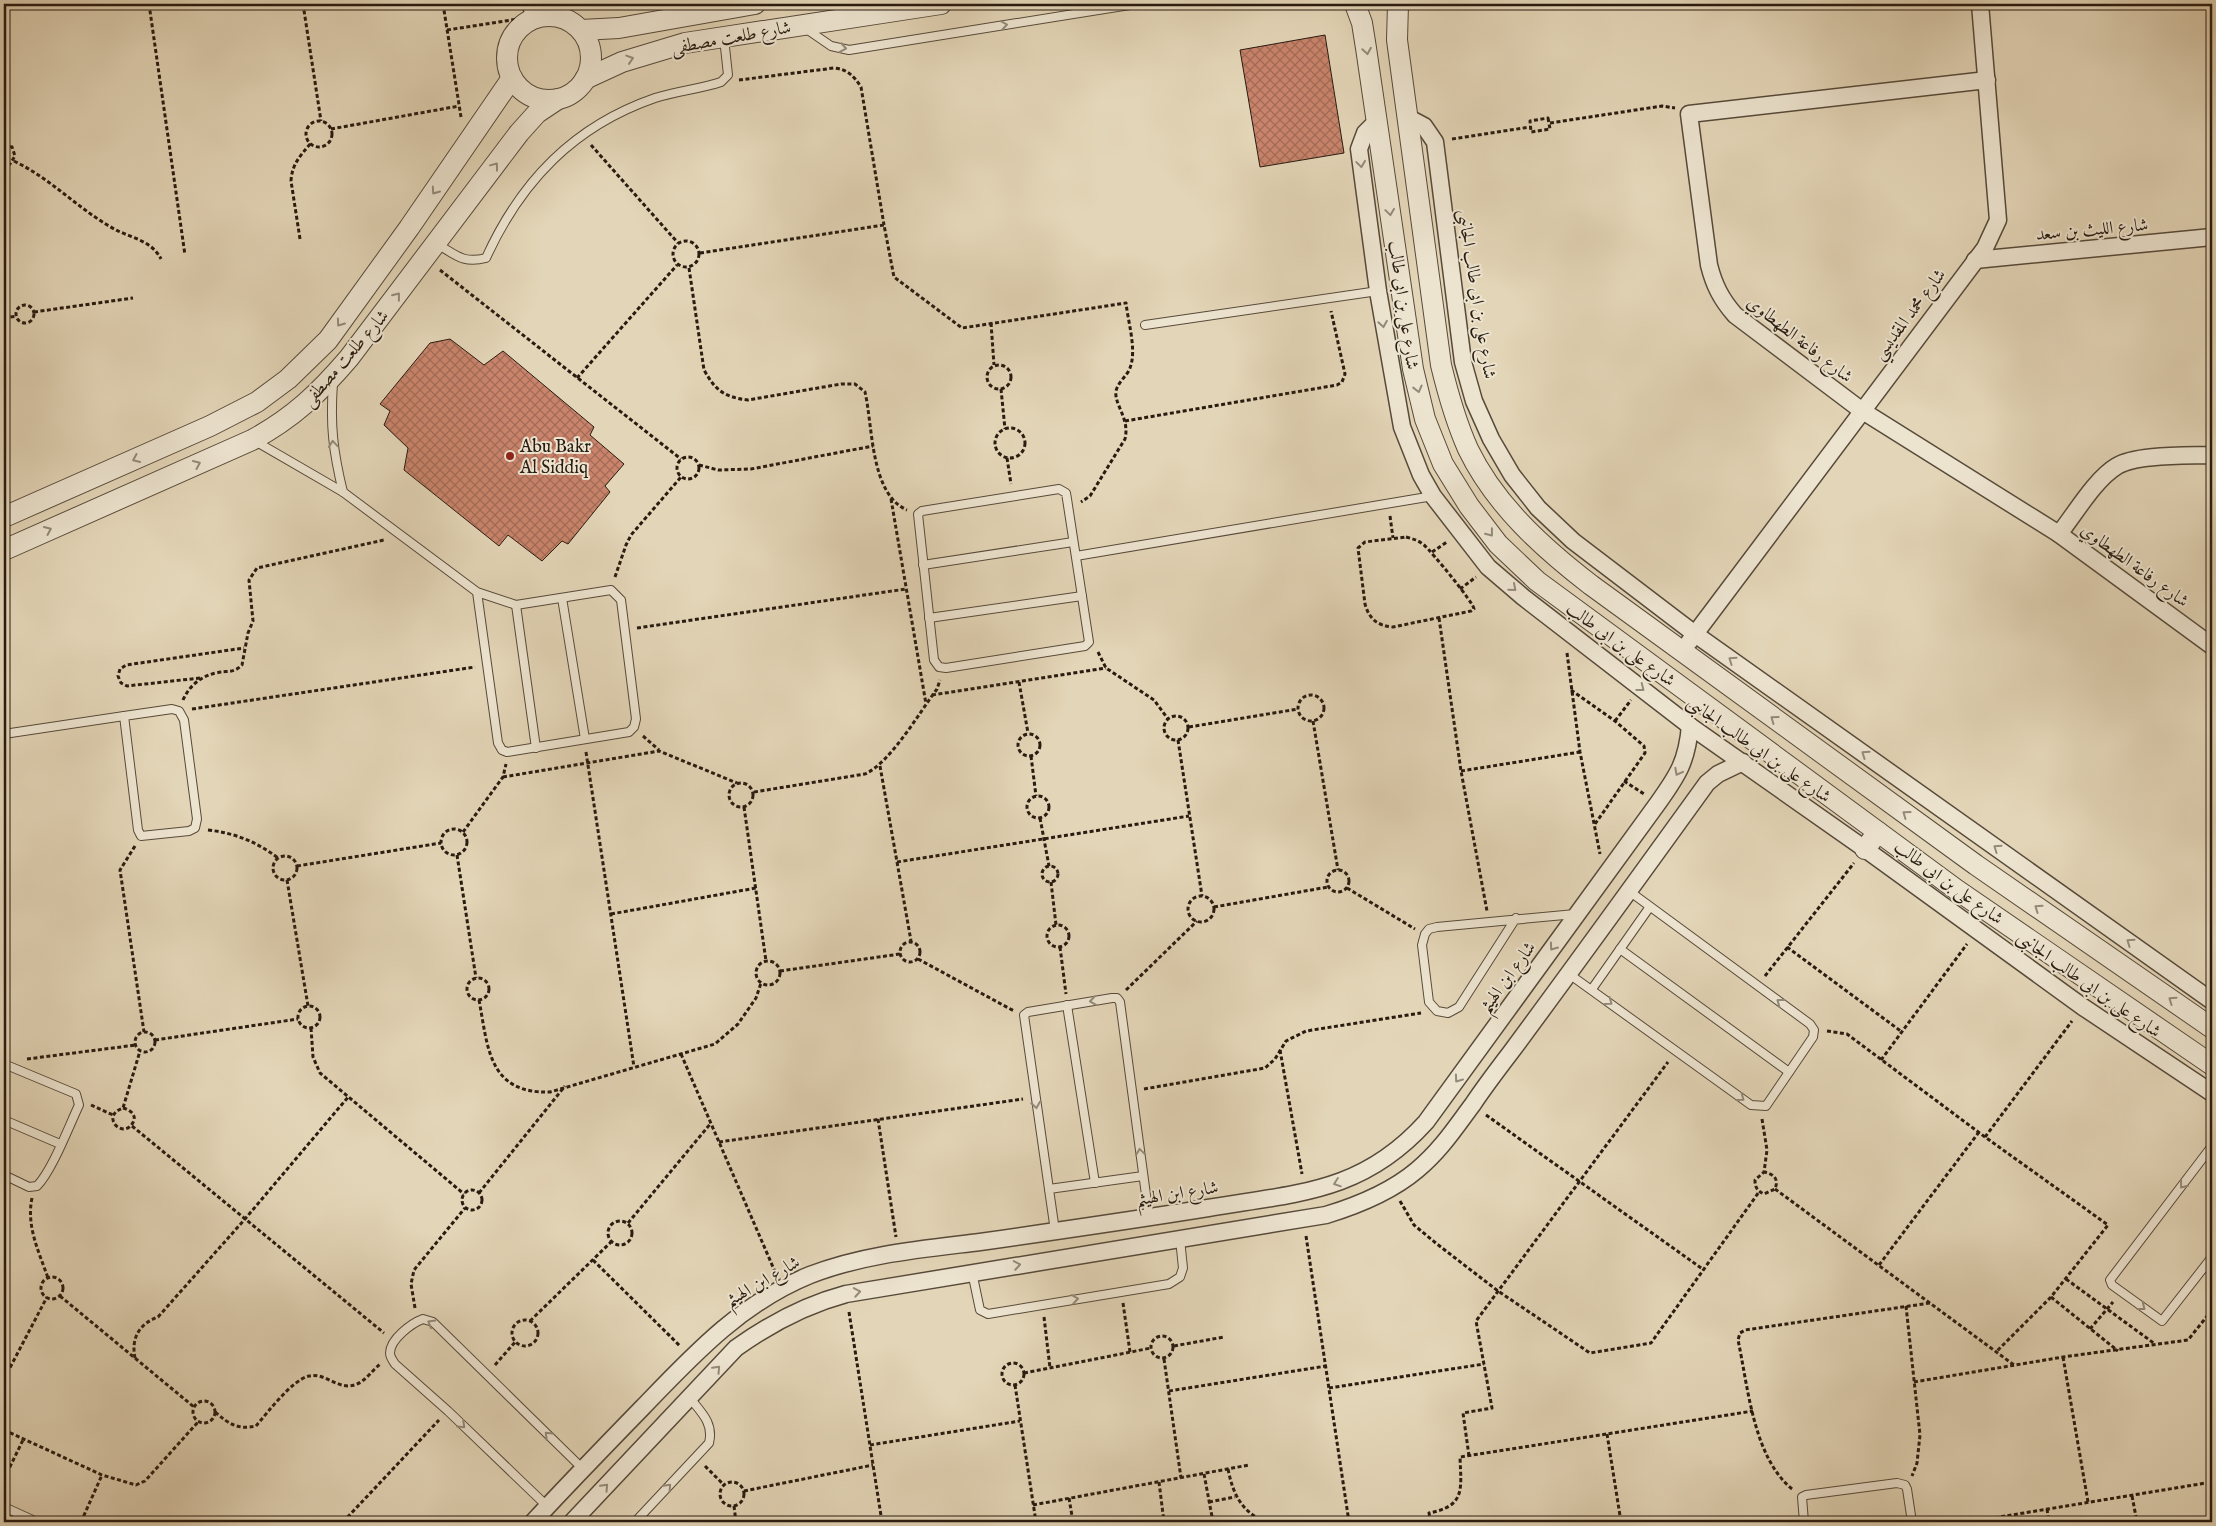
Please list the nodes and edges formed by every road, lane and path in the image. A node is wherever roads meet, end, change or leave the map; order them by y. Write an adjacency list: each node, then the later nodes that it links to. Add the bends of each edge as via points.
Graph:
1 (149, 4): 41 (path)
2 (303, 4): 23 (path)
3 (443, 4): 12 (path)
4 (755, 4): 13 (street, شارع طلعت مصطفى, via 619,28)
5 (941, 4): 11 (street, شارع طلعت مصطفى)
6 (1136, 4): 11 (lane, one-way to 6, via 832,46 849,50)
7 (1355, 4): 24 (street, شارع على بن ابى طالب, one-way to 24, via 1362,23)
8 (1398, 4): 22 (street, شارع على بن ابى طالب, via 1397,40)
9 (1980, 4): 17 (street, شارع محمد المقديسي)
10 (533, 11): 12 (path, via 512,20); 13 (street, via 572,22); 15 (street, via 512,37 507,50 507,65)
11 (801, 25): 14 (street, شارع طلعت مصطفى)
12 (447, 30): 20 (path)
13 (581, 30): 16 (street, via 590,46 591,63)
14 (724, 38): 16 (street, شارع طلعت مصطفى, one-way to 14, via 650,53); 18 (lane, via 728,75)
15 (512, 78): 19 (street, via 532,96); 32 (street, شارع طلعت مصطفى)
16 (585, 79): 19 (street, via 569,95)
17 (1987, 80): 21 (street); 43 (street, شارع محمد المقديسي, via 1998,220 1985,248)
18 (722, 82): 28 (lane, via 656,98 605,120); 35 (path, via 834,68 844,69 855,78 861,87)
19 (558, 99): 39 (street, شارع طلعت مصطفى, one-way to 19, via 519,133 537,113)
20 (460, 106): 27 (path); 32 (path)
21 (1689, 114): 25 (path, via 1662,106); 58 (street, شارع رفاعة الطهطاوي, via 1709,265 1722,301 1735,315)
22 (1407, 118): 29 (street, via 1424,126); 97 (street, شارع على بن ابى طالب, via 1441,365 1452,409 1469,450 1493,489 1521,524 1556,558)
23 (320, 121): 27 (path); 30 (path, via 309,126)
24 (1377, 122): 46 (street, شارع على بن ابى طالب الجانبى, one-way to 46, via 1365,133 1359,149); 141 (street, شارع على بن ابى طالب, one-way to 141, via 1412,369 1425,419 1443,464 1469,506 1498,544 1537,582)
25 (1550, 123): 26 (path, via 1548,118 1530,121); 26 (path, via 1549,130 1532,133)
26 (1530, 127): 29 (path)
27 (331, 129): 30 (path, via 332,135 326,145)
28 (582, 135): 38 (path); 39 (lane, via 535,177 499,229 486,258 464,260)
29 (1435, 142): 93 (street, شارع على بن ابى طالب الجانبى, via 1463,362 1474,401 1491,439 1512,475 1538,508 1573,541)
30 (310, 143): 37 (path, via 292,171)
31 (4, 144): 33 (path, via 12,147)
32 (466, 146): 75 (street, شارع طلعت مصطفى, one-way to 75, via 328,340 288,379 257,402 210,426)
33 (14, 161): 34 (path); 42 (path, via 48,180 91,215 150,245)
34 (4, 166)
35 (884, 226): 40 (path); 52 (path, via 894,278 962,328)
36 (2212, 237): 43 (street, شارع الليث بن سعد)
37 (300, 239)
38 (678, 243): 40 (path, via 694,244); 44 (path, via 673,250)
39 (432, 251): 55 (street, شارع طلعت مصطفى, one-way to 39); 56 (path)
40 (700, 253): 45 (path, via 699,259)
41 (185, 255)
42 (161, 258)
43 (1975, 260): 58 (street, شارع محمد المقديسي)
44 (677, 264): 45 (path); 56 (path)
45 (689, 268): 62 (path, via 704,370 722,393 748,400 855,384 865,392)
46 (1378, 291): 48 (lane); 69 (street, شارع على بن ابى طالب الجانبى, one-way to 69, via 1402,427)
47 (133, 298): 49 (path)
48 (1329, 298): 53 (lane); 59 (path, via 1345,374 1338,385)
49 (34, 312): 50 (path, via 24,305 17,311); 50 (path, via 34,318 24,324)
50 (17, 316): 51 (path)
51 (4, 318)
52 (991, 323): 54 (path); 59 (path, via 1126,303 1133,357 1131,368 1116,390)
53 (1146, 325)
54 (994, 366): 57 (path, via 987,378 991,386); 57 (path, via 1001,365 1011,374 1011,380)
55 (333, 376): 61 (street, شارع طلعت مصطفى, via 296,413); 68 (lane, one-way to 55, via 333,451 330,414)
56 (577, 378): 65 (path)
57 (1001, 389): 60 (path)
58 (1861, 410): 76 (street, شارع رفاعة الطهطاوي); 93 (street, شارع محمد المقديسي)
59 (1125, 420): 73 (path, via 1125,439 1090,496)
60 (1005, 429): 64 (path, via 999,432 995,444 996,450); 64 (path, via 1017,430 1024,439 1022,451 1013,458)
61 (252, 440): 68 (lane); 80 (street, شارع طلعت مصطفى, one-way to 61)
62 (873, 446): 66 (path, via 751,469 718,470); 71 (path, via 882,483)
63 (2212, 455): 76 (street, via 2132,460 2117,466 2105,475)
64 (1007, 458): 70 (path)
65 (681, 460): 66 (path, via 691,457); 67 (path, via 677,468)
66 (699, 464): 67 (path, via 695,478)
67 (681, 477): 84 (path, via 631,535)
68 (343, 492): 77 (lane)
69 (1433, 496): 72 (lane); 91 (street, شارع على بن ابى طالب الجانبى, one-way to 91, via 1488,567)
70 (1013, 497): 73 (lane, via 1059,489 1066,492); 74 (lane)
71 (891, 498): 74 (path); 83 (path)
72 (1389, 503): 78 (path); 81 (lane)
73 (1069, 510): 79 (lane)
74 (918, 514): 82 (lane)
75 (4, 517)
76 (2059, 534): 95 (street, شارع رفاعة الطهطاوي)
77 (402, 536): 85 (lane); 96 (path, via 257,568 249,580 253,620)
78 (1393, 538): 90 (path, via 1416,539 1474,604 1471,611); 90 (path, via 1365,542 1358,548 1365,604 1370,616 1380,625 1393,627)
79 (1074, 542): 81 (lane); 82 (lane)
80 (4, 550)
81 (1076, 556): 86 (lane)
82 (922, 564): 89 (lane)
83 (906, 589): 92 (path); 106 (path)
84 (611, 590): 87 (lane); 92 (lane, via 621,600)
85 (477, 592): 88 (lane); 98 (lane)
86 (1082, 596): 89 (lane); 94 (lane)
87 (562, 598): 88 (lane); 118 (lane)
88 (516, 605): 120 (lane)
89 (929, 618): 99 (lane, via 934,660)
90 (1439, 618): 128 (path)
91 (1565, 629): 103 (street, شارع على بن ابى طالب الجانبى); 104 (path)
92 (624, 630): 114 (lane, via 636,718)
93 (1696, 634): 97 (street, شارع محمد المقديسي); 187 (street, شارع على بن ابى طالب الجانبى, one-way to 93)
94 (1089, 642): 99 (lane, via 1085,646 1057,651); 100 (path)
95 (2212, 646)
96 (244, 648): 101 (path, via 244,659 238,669); 101 (path, via 126,665 118,676 127,686)
97 (1682, 652): 149 (street, شارع على بن ابى طالب, one-way to 97)
98 (487, 666): 108 (path); 122 (lane, via 498,743 502,750)
99 (939, 667): 105 (path, via 940,680)
100 (1106, 668): 102 (path); 110 (path, via 1154,700)
101 (202, 678): 108 (path, via 187,691)
102 (1020, 682): 105 (path); 116 (path)
103 (1640, 687): 112 (path); 113 (street, شارع على بن ابى طالب الجانبى, one-way to 113)
104 (1570, 690): 112 (path); 123 (path)
105 (932, 696): 106 (path)
106 (926, 704): 127 (path)
107 (1298, 709): 111 (path, via 1303,718); 111 (path, via 1304,697 1317,696 1323,702 1324,710 1321,717); 115 (path)
108 (179, 711): 109 (lane, via 172,709); 139 (lane, via 187,738 197,819)
109 (124, 716): 117 (lane); 142 (lane)
110 (1168, 719): 115 (path, via 1174,715 1181,716); 119 (path, via 1165,733)
111 (1313, 721): 152 (path)
112 (1615, 721): 130 (path, via 1644,746 1645,753)
113 (1690, 726): 125 (street, شارع على بن ابى طالب الجانبى); 134 (street, شارع ابن الهيثم, one-way to 134, via 1680,771)
114 (634, 727): 118 (lane, via 628,732); 121 (path)
115 (1189, 727): 119 (path, via 1184,738)
116 (1028, 733): 124 (path, via 1040,740 1039,750); 124 (path, via 1019,741 1018,747 1025,756)
117 (4, 734)
118 (584, 739): 120 (lane)
119 (1178, 740): 136 (path)
120 (536, 748): 122 (lane)
121 (659, 751): 126 (path); 131 (path)
122 (508, 752): 129 (path)
123 (1580, 752): 128 (path); 138 (path)
124 (1031, 756): 133 (path)
125 (1744, 762): 145 (street, شارع على بن ابى طالب الجانبى); 160 (street, via 1707,783)
126 (588, 764): 129 (path); 164 (path)
127 (880, 766): 132 (path, via 865,774); 148 (path)
128 (1461, 772): 168 (path)
129 (503, 777): 140 (path)
130 (1624, 781): 134 (path); 138 (path)
131 (737, 783): 132 (path, via 747,784); 135 (path, via 729,794 731,802)
132 (754, 792): 135 (path)
133 (1036, 796): 137 (path, via 1027,806 1030,815); 137 (path, via 1048,802 1048,812)
134 (1658, 803): 153 (street, شارع ابن الهيثم)
135 (744, 807): 157 (path)
136 (1190, 816): 143 (path); 161 (path)
137 (1040, 818): 143 (path)
138 (1594, 825): 153 (path)
139 (195, 828): 142 (lane); 147 (path, via 251,840)
140 (463, 832): 144 (path, via 446,832); 146 (path, via 467,846)
141 (1878, 832): 145 (street); 159 (street, شارع على بن ابى طالب)
142 (141, 836): 197 (path, via 120,870)
143 (1044, 840): 148 (path); 151 (path)
144 (441, 843): 146 (path, via 446,852); 150 (path)
145 (1865, 848): 170 (street, شارع على بن ابى طالب الجانبى); 173 (path)
146 (457, 855): 181 (path)
147 (278, 858): 150 (path, via 290,857); 154 (path, via 274,863 275,876)
148 (897, 862): 172 (path)
149 (1976, 865): 159 (street); 195 (street, شارع على بن ابى طالب, one-way to 149)
150 (296, 866): 154 (path, via 295,875)
151 (1049, 866): 155 (path, via 1044,868 1043,878); 155 (path, via 1055,867 1058,873)
152 (1338, 870): 156 (path, via 1328,875); 158 (path, via 1348,876)
153 (1605, 876): 165 (street, شارع ابن الهيثم)
154 (287, 880): 189 (path)
155 (1051, 882): 169 (path)
156 (1328, 887): 158 (path, via 1338,892); 162 (path)
157 (756, 888): 164 (path); 178 (path)
158 (1347, 888): 171 (path)
159 (1957, 890): 208 (street, شارع على بن ابى طالب)
160 (1629, 891): 163 (lane); 180 (street)
161 (1202, 896): 162 (path, via 1210,899); 167 (path, via 1196,897 1188,906 1189,913)
162 (1214, 907): 167 (path, via 1210,919)
163 (1649, 908): 175 (lane); 183 (lane)
164 (611, 914): 209 (path)
165 (1578, 914): 166 (lane); 239 (street, شارع ابن الهيثم, one-way to 239, via 1412,1137 1363,1173)
166 (1516, 918): 168 (lane); 191 (lane, via 1459,1007 1448,1013)
167 (1197, 921): 185 (path)
168 (1489, 921): 171 (lane, via 1437,927)
169 (1056, 925): 174 (path, via 1061,925 1068,932 1068,942); 174 (path, via 1048,931 1047,940)
170 (1978, 930): 190 (street, شارع على بن ابى طالب الجانبى); 198 (path)
171 (1425, 934): 191 (lane, via 1422,945 1429,1002)
172 (911, 941): 176 (path, via 902,945); 177 (path, via 918,945)
173 (1787, 946): 183 (path); 198 (path)
174 (1060, 947): 188 (path)
175 (1620, 949): 184 (lane); 210 (lane)
176 (900, 954): 177 (path, via 906,961); 179 (path)
177 (918, 959): 192 (path)
178 (766, 961): 179 (path, via 775,963); 182 (path, via 756,970)
179 (780, 971): 182 (path, via 777,981)
180 (1569, 974): 184 (lane); 217 (street)
181 (476, 978): 186 (path, via 488,987 485,998); 186 (path, via 467,988 472,999)
182 (761, 983): 204 (path, via 748,1011 728,1035 715,1044)
183 (1758, 985): 196 (lane, one-way to 183)
184 (1592, 989): 203 (lane, one-way to 203)
185 (1117, 998): 188 (lane, one-way to 188); 212 (lane)
186 (479, 1000): 211 (path, via 489,1052 494,1067 504,1079 518,1088 534,1092 550,1092)
187 (2212, 1000)
188 (1067, 1005): 192 (lane); 233 (lane)
189 (308, 1006): 193 (path, via 302,1008); 194 (path, via 315,1007 320,1019 318,1025)
190 (2083, 1007): 213 (street, شارع على بن ابى طالب الجانبى); 226 (path)
191 (1436, 1011): 202 (path, via 1306,1032 1292,1036)
192 (1024, 1015): 215 (lane)
193 (298, 1019): 194 (path, via 302,1026); 199 (path)
194 (311, 1028): 214 (path, via 313,1057 320,1073)
195 (2212, 1028)
196 (1814, 1030): 206 (path, via 1847,1034); 210 (lane)
197 (144, 1032): 199 (path); 200 (path, via 137,1036)
198 (1902, 1032): 206 (path)
199 (155, 1040): 201 (path, via 151,1050)
200 (136, 1045): 201 (path); 205 (path)
201 (140, 1050): 219 (path)
202 (1280, 1050): 212 (path, via 1265,1068); 239 (path)
203 (1676, 1051): 218 (lane, one-way to 218); 234 (path)
204 (681, 1054): 209 (path); 223 (path)
205 (23, 1060)
206 (1881, 1060): 225 (path)
207 (4, 1064): 216 (lane, via 76,1094)
208 (2212, 1065)
209 (634, 1067): 211 (path)
210 (1789, 1072): 218 (lane, via 1766,1106)
211 (565, 1086): 241 (path)
212 (1132, 1091): 232 (lane, one-way to 212)
213 (2212, 1092)
214 (349, 1096): 242 (path); 245 (path)
215 (1035, 1098): 221 (path); 237 (lane, one-way to 237)
216 (79, 1100): 220 (path); 228 (lane)
217 (1472, 1105): 234 (path); 236 (street, via 1437,1152)
218 (1758, 1107): 230 (path, via 1768,1150)
219 (123, 1108): 220 (path); 224 (path, via 134,1114)
220 (114, 1115): 224 (path, via 116,1126 126,1129)
221 (878, 1119): 227 (path); 253 (path)
222 (4, 1120): 228 (lane)
223 (711, 1123): 227 (path); 247 (path)
224 (132, 1126): 245 (path)
225 (1978, 1132): 226 (path); 256 (path)
226 (1985, 1137): 260 (path, via 2108,1225)
227 (719, 1142): 261 (path)
228 (60, 1144): 235 (lane)
229 (2212, 1146): 264 (lane, one-way to 264, via 2111,1278 2112,1285)
230 (1764, 1172): 238 (path, via 1776,1178); 240 (path, via 1755,1180)
231 (4, 1175): 235 (lane, via 29,1187)
232 (1143, 1176): 233 (lane); 244 (lane)
233 (1095, 1183): 237 (lane)
234 (1580, 1183): 257 (path); 262 (path)
235 (37, 1186): 259 (path, via 29,1211 30,1224)
236 (1392, 1188): 246 (street, via 1349,1208); 262 (path, via 1414,1226)
237 (1049, 1189): 249 (lane)
238 (1775, 1190): 240 (path, via 1764,1194); 256 (path)
239 (1305, 1192): 244 (street, شارع ابن الهيثم)
240 (1759, 1192): 257 (path)
241 (479, 1193): 242 (path, via 471,1190); 243 (path, via 480,1205 473,1210)
242 (464, 1194): 243 (path)
243 (465, 1208): 274 (path, via 414,1270 412,1298)
244 (1149, 1218): 248 (street, شارع ابن الهيثم)
245 (246, 1219): 279 (path); 289 (path, via 158,1317 143,1325 134,1340)
246 (1303, 1219): 250 (street); 293 (path)
247 (628, 1223): 251 (path, via 616,1220 610,1224 607,1230); 251 (path, via 632,1228 631,1239 622,1245)
248 (1100, 1225): 249 (street, شارع ابن الهيثم); 252 (street)
249 (1056, 1231): 253 (street, شارع ابن الهيثم)
250 (1180, 1239): 252 (street); 263 (lane, via 1183,1268 1180,1277 1169,1284)
251 (611, 1242): 255 (path)
252 (1104, 1250): 258 (street, one-way to 252)
253 (898, 1253): 261 (street, شارع ابن الهيثم, via 838,1265)
254 (2212, 1257): 264 (lane, one-way to 254, via 2162,1321)
255 (593, 1260): 275 (path); 287 (path)
256 (1879, 1265): 269 (path)
257 (1704, 1270): 262 (path, via 1651,1342 1590,1353)
258 (972, 1272): 265 (street, one-way to 258); 270 (lane, via 980,1310 988,1314)
259 (48, 1278): 266 (path, via 59,1280); 267 (path, via 41,1287)
260 (2066, 1279): 268 (path); 272 (path)
261 (782, 1288): 287 (street, شارع ابن الهيثم, via 734,1319)
262 (1498, 1291): 291 (path, via 1476,1321)
263 (1122, 1292): 270 (lane, one-way to 263); 285 (path)
264 (2121, 1292): 272 (path)
265 (846, 1294): 302 (street, one-way to 265, via 736,1348 756,1334 799,1310); 312 (path)
266 (60, 1296): 267 (path); 289 (path)
267 (47, 1297): 297 (path)
268 (2051, 1297): 276 (path); 283 (path)
269 (1930, 1302): 271 (path); 283 (path)
270 (1043, 1305): 294 (path)
271 (1906, 1306): 298 (path); 305 (path, via 1740,1333 1738,1340)
272 (2108, 1308): 276 (path); 280 (path)
273 (2212, 1310): 280 (path, via 2188,1340)
274 (423, 1318): 279 (lane, via 413,1323); 296 (lane, one-way to 274, via 433,1322)
275 (530, 1321): 278 (path, via 517,1322 512,1335); 278 (path, via 536,1326 537,1338 527,1345)
276 (2090, 1330): 284 (path)
277 (1224, 1337): 281 (path)
278 (516, 1341): 296 (path)
279 (395, 1342): 286 (lane)
280 (2155, 1345): 284 (path)
281 (1174, 1346): 282 (path, via 1169,1338 1159,1337); 290 (path, via 1173,1352)
282 (1151, 1348): 285 (path); 290 (path, via 1155,1356)
283 (1997, 1351): 292 (path)
284 (2118, 1351): 288 (path)
285 (1130, 1352): 294 (path)
286 (390, 1356): 304 (lane); 306 (path, via 357,1384 339,1385 319,1376 301,1379 256,1426 237,1427)
287 (691, 1357): 317 (street, شارع ابن الهيثم)
288 (2063, 1357): 292 (path); 333 (path)
289 (135, 1358): 303 (path)
290 (1164, 1359): 301 (path)
291 (1484, 1364): 300 (path); 313 (path, via 1492,1408 1462,1413)
292 (2014, 1365): 298 (path)
293 (1326, 1366): 300 (path); 301 (path)
294 (1050, 1368): 295 (path)
295 (1024, 1373): 299 (path, via 1024,1378); 299 (path, via 1023,1368 1012,1362 1003,1369 1004,1381)
296 (487, 1375): 317 (lane, one-way to 296)
297 (4, 1378)
298 (1914, 1382): 326 (path, via 1919,1451 1917,1463)
299 (1015, 1385): 307 (path)
300 (1329, 1388): 352 (path)
301 (1169, 1391): 321 (path)
302 (689, 1398): 314 (lane, via 710,1424 712,1433 710,1443); 343 (street, one-way to 302)
303 (194, 1407): 306 (path, via 198,1403 210,1403); 308 (path)
304 (448, 1411): 337 (lane, one-way to 337); 341 (path)
305 (1753, 1411): 310 (path); 330 (path, via 1766,1457 1783,1480)
306 (215, 1412): 308 (path, via 210,1422)
307 (1020, 1421): 312 (path); 334 (path)
308 (198, 1422): 320 (path, via 145,1481 136,1485)
309 (4, 1430): 311 (path)
310 (1607, 1434): 313 (path); 354 (path)
311 (23, 1440): 320 (path); 322 (path)
312 (870, 1445): 315 (path)
313 (1469, 1456): 353 (path, via 1460,1457 1461,1492 1451,1505 1428,1513)
314 (696, 1457): 325 (path); 344 (lane, one-way to 314)
315 (873, 1465): 327 (path); 346 (path)
316 (1249, 1465): 318 (path)
317 (583, 1469): 337 (street, شارع ابن الهيثم)
318 (1228, 1469): 319 (path); 329 (path)
319 (1204, 1474): 321 (path); 332 (path)
320 (102, 1475): 340 (path)
321 (1181, 1478): 323 (path)
322 (4, 1479)
323 (1159, 1482): 331 (path); 349 (path)
324 (2212, 1482): 328 (path)
325 (724, 1485): 327 (path, via 736,1482); 335 (path, via 721,1499)
326 (1905, 1485): 330 (lane, via 1897,1483); 356 (lane)
327 (744, 1491): 335 (path, via 743,1501)
328 (2132, 1496): 333 (path); 359 (path)
329 (1235, 1497): 332 (path); 351 (path, via 1254,1518)
330 (1802, 1497): 355 (lane)
331 (1069, 1498): 334 (path); 348 (path)
332 (1209, 1502): 350 (path)
333 (2088, 1502): 338 (path)
334 (1033, 1504): 347 (path)
335 (734, 1506): 345 (path)
336 (4, 1507): 339 (lane)
337 (548, 1507): 342 (street, شارع ابن الهيثم)
338 (2047, 1509): 357 (path); 358 (path)
339 (37, 1522)
340 (81, 1522)
341 (343, 1522)
342 (534, 1522)
343 (572, 1522)
344 (635, 1522)
345 (736, 1522)
346 (882, 1522)
347 (1036, 1522)
348 (1073, 1522)
349 (1164, 1522)
350 (1213, 1522)
351 (1265, 1522)
352 (1349, 1522)
353 (1431, 1522)
354 (1621, 1522)
355 (1804, 1522)
356 (1912, 1522)
357 (1969, 1522)
358 (2049, 1522)
359 (2136, 1522)

